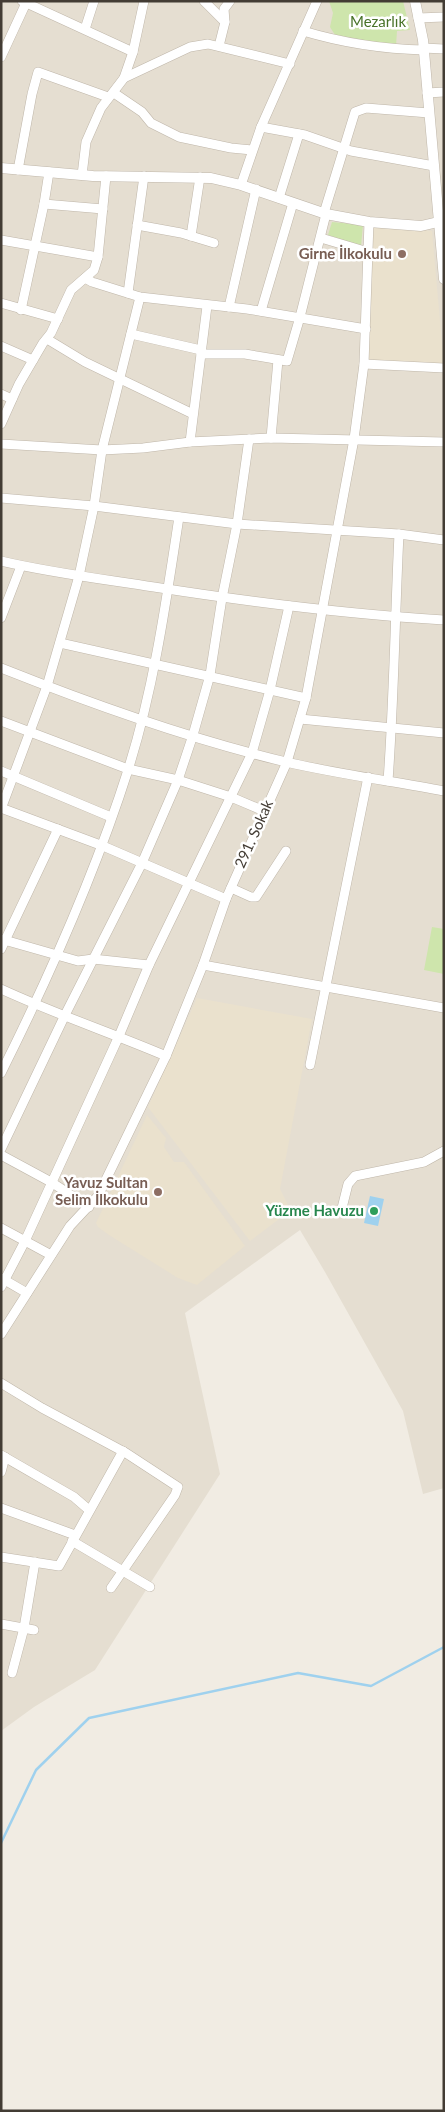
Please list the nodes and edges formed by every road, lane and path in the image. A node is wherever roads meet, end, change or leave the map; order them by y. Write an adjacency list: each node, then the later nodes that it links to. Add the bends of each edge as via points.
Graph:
1 (94, 1): 12 (street)
2 (144, 1): 17 (street)
3 (204, 1): 11 (street)
4 (230, 1): 11 (street, via 224,9)
5 (317, 1): 13 (street)
6 (416, 1): 10 (street)
7 (24, 2): 8 (street); 18 (street)
8 (38, 4): 12 (street)
9 (444, 17): 10 (street)
10 (418, 18): 15 (street)
11 (225, 22): 14 (street)
12 (85, 28): 17 (street)
13 (303, 32): 15 (street, via 375,47); 19 (street)
14 (219, 46): 19 (street); 20 (street, via 190,47)
15 (423, 49): 16 (street); 22 (street)
16 (444, 49)
17 (132, 52): 20 (street)
18 (1, 57)
19 (290, 64): 25 (street)
20 (124, 78): 23 (street)
21 (444, 92): 22 (street)
22 (427, 93): 24 (street)
23 (111, 95): 28 (street, via 142,112 151,123 179,137); 31 (street, via 38,72); 33 (street, via 86,142)
24 (429, 113): 27 (street, via 358,110 350,123); 29 (street)
25 (261, 127): 26 (street); 28 (street)
26 (298, 134): 27 (street); 39 (street)
27 (345, 149): 29 (street); 43 (street)
28 (252, 150): 37 (street)
29 (434, 166): 45 (street)
30 (1, 168): 31 (street)
31 (18, 170): 32 (street)
32 (49, 172): 33 (street); 41 (street)
33 (82, 175): 34 (street)
34 (106, 176): 35 (street); 42 (street)
35 (144, 176): 36 (street); 46 (street)
36 (200, 177): 37 (street); 47 (street)
37 (241, 184): 38 (street)
38 (256, 190): 39 (street); 60 (street)
39 (279, 198): 40 (street)
40 (293, 203): 43 (street); 62 (street)
41 (44, 204): 42 (street); 51 (street)
42 (103, 209): 53 (street)
43 (325, 214): 44 (street); 48 (street)
44 (369, 222): 45 (street, via 421,226); 52 (street, 291. Sokak)
45 (441, 222): 55 (street)
46 (137, 226): 47 (street); 56 (street)
47 (191, 236): 50 (street)
48 (321, 238): 52 (street); 63 (street)
49 (1, 240): 51 (street)
50 (214, 243)
51 (36, 245): 53 (street); 61 (street)
52 (368, 252): 65 (street, 291. Sokak)
53 (98, 257): 54 (street, via 94,270)
54 (85, 278): 56 (street); 64 (street, via 71,290)
55 (444, 279)
56 (128, 293): 57 (street)
57 (140, 297): 59 (street); 66 (street)
58 (1, 303): 61 (street)
59 (207, 306): 60 (street); 69 (street)
60 (229, 307): 62 (street)
61 (21, 310): 64 (street)
62 (261, 311): 63 (street)
63 (300, 317): 65 (street); 71 (street, via 289,358 287,361)
64 (58, 319): 67 (street)
65 (366, 329): 72 (street, 291. Sokak)
66 (130, 334): 69 (street); 74 (street)
67 (47, 339): 70 (street); 74 (street)
68 (1, 346): 70 (street)
69 (201, 352): 71 (street, via 245,354); 77 (street)
70 (33, 360): 76 (street)
71 (278, 360): 79 (street)
72 (364, 364): 73 (street); 81 (street, 291. Sokak)
73 (444, 368)
74 (119, 380): 77 (street); 85 (street)
75 (1, 394): 76 (street)
76 (12, 399): 78 (street)
77 (193, 414): 82 (street)
78 (1, 424)
79 (271, 438): 80 (street); 81 (street)
80 (249, 439): 82 (street); 89 (street)
81 (354, 439): 83 (street); 90 (street, 291. Sokak)
82 (190, 442): 85 (street)
83 (444, 442)
84 (1, 444): 85 (street)
85 (102, 450): 87 (street)
86 (1, 498): 87 (street)
87 (94, 506): 88 (street); 95 (street)
88 (179, 517): 89 (street); 96 (street)
89 (236, 524): 90 (street); 97 (street)
90 (338, 531): 91 (street); 99 (street, 291. Sokak)
91 (399, 534): 92 (street); 100 (street)
92 (444, 540)
93 (1, 561): 94 (street)
94 (21, 566): 95 (street); 101 (street)
95 (80, 576): 96 (street); 103 (street)
96 (168, 589): 97 (street); 104 (street)
97 (222, 598): 98 (street); 106 (street)
98 (289, 606): 99 (street); 108 (street)
99 (321, 608): 100 (street); 109 (street, 291. Sokak)
100 (394, 617): 102 (street); 113 (street)
101 (1, 618)
102 (444, 620)
103 (60, 643): 104 (street); 107 (street)
104 (154, 664): 106 (street); 111 (street)
105 (1, 668): 107 (street)
106 (210, 675): 108 (street); 116 (street)
107 (47, 686): 111 (street); 114 (street)
108 (270, 690): 109 (street); 117 (street)
109 (306, 698): 110 (street, 291. Sokak)
110 (300, 719): 113 (street); 118 (street, 291. Sokak)
111 (142, 720): 116 (street); 119 (street)
112 (1, 721): 114 (street)
113 (392, 728): 115 (street); 124 (street)
114 (28, 733): 119 (street); 121 (street)
115 (444, 733)
116 (194, 735): 117 (street); 123 (street)
117 (252, 753): 118 (street); 126 (street)
118 (287, 762): 122 (street); 128 (street, 291. Sokak)
119 (128, 770): 123 (street); 129 (street)
120 (1, 771): 121 (street)
121 (14, 776): 127 (street); 129 (street)
122 (368, 777): 124 (street); 142 (street)
123 (178, 780): 126 (street); 133 (street)
124 (388, 781): 125 (street)
125 (444, 791)
126 (231, 797): 128 (street); 134 (street)
127 (1, 808): 130 (street)
128 (264, 812): 135 (street, 291. Sokak)
129 (111, 817): 131 (street)
130 (58, 829): 131 (street); 137 (street)
131 (103, 846): 133 (street); 138 (street)
132 (286, 851): 135 (street, via 256,897)
133 (142, 863): 134 (street); 139 (street)
134 (189, 883): 136 (street); 140 (street)
135 (230, 888): 136 (street, 291. Sokak)
136 (226, 899): 141 (street, 291. Sokak)
137 (3, 943): 138 (street)
138 (56, 955): 139 (street, via 78,961); 144 (street)
139 (93, 959): 140 (street); 146 (street)
140 (149, 965): 147 (street)
141 (203, 965): 142 (street); 148 (street, 291. Sokak)
142 (325, 986): 145 (street); 149 (street)
143 (1, 989): 144 (street)
144 (35, 1005): 146 (street); 150 (street)
145 (444, 1008)
146 (65, 1015): 147 (street); 151 (street)
147 (119, 1036): 148 (street); 154 (street)
148 (166, 1056): 155 (street, 291. Sokak, via 98,1196)
149 (310, 1065)
150 (1, 1074)
151 (1, 1149)
152 (444, 1151): 156 (street, via 424,1162 355,1176 348,1184)
153 (1, 1155): 154 (street)
154 (52, 1182): 155 (street); 158 (street)
155 (89, 1207): 159 (street, 291. Sokak, via 70,1226)
156 (341, 1212)
157 (1, 1228): 158 (street)
158 (25, 1241): 159 (street); 160 (street)
159 (51, 1255): 161 (street, 291. Sokak)
160 (2, 1282): 161 (street)
161 (27, 1293): 162 (street, 291. Sokak)
162 (2, 1331)
163 (1, 1383): 164 (street)
164 (123, 1451): 168 (street); 172 (street, via 178,1487)
165 (3, 1456): 166 (street); 168 (street, via 74,1497)
166 (1, 1472)
167 (1, 1508): 169 (street)
168 (89, 1510): 169 (street)
169 (73, 1538): 171 (street, via 59,1566); 172 (street)
170 (1, 1557): 171 (street)
171 (35, 1562): 176 (street)
172 (122, 1572): 173 (street); 174 (street)
173 (111, 1588)
174 (150, 1588)
175 (1, 1624): 176 (street)
176 (24, 1628): 177 (street); 178 (street)
177 (34, 1630)
178 (12, 1673)

